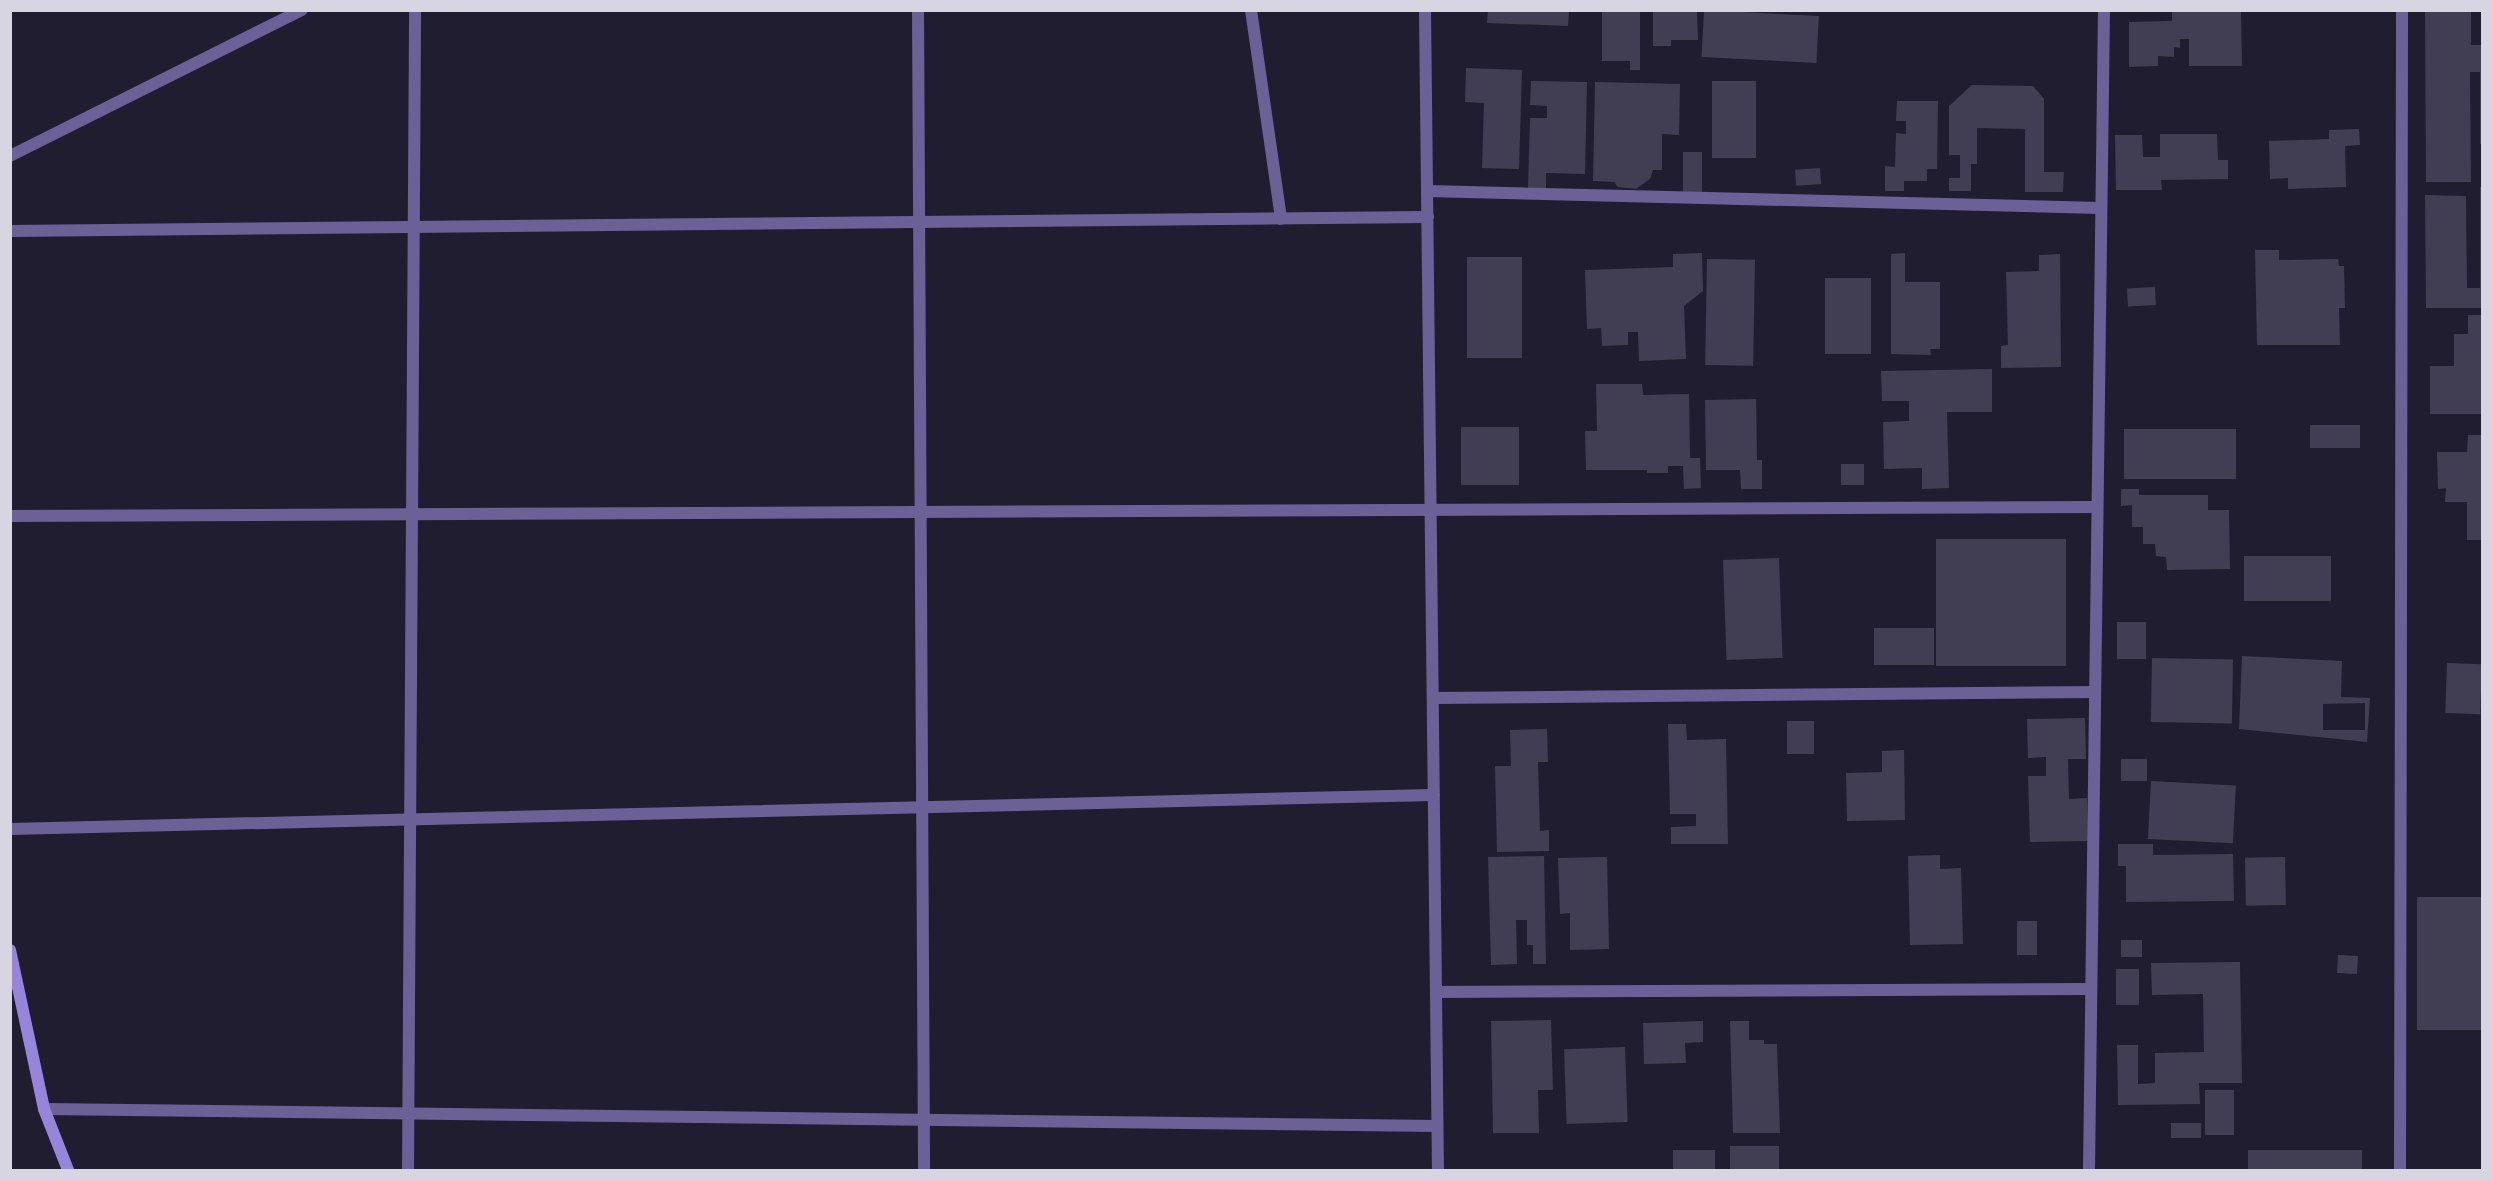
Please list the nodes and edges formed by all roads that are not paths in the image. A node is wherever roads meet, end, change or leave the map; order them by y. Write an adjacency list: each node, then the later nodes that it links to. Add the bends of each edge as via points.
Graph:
1 (302, 10): 8 (street)
2 (415, 10): 14 (street)
3 (918, 10): 13 (street)
4 (1251, 10): 12 (street)
5 (1425, 10): 9 (street)
6 (2104, 10): 10 (street)
7 (2402, 10): 39 (street)
8 (10, 156)
9 (1427, 191): 10 (street); 11 (street)
10 (2101, 208): 16 (street)
11 (1428, 217): 12 (street); 17 (street)
12 (1281, 219): 13 (street)
13 (919, 222): 14 (street); 18 (street)
14 (413, 226): 15 (street); 19 (street)
15 (10, 231)
16 (2097, 507): 17 (street); 21 (street)
17 (1431, 509): 18 (street); 22 (street)
18 (921, 512): 19 (street); 24 (street)
19 (412, 514): 20 (street); 25 (street)
20 (10, 516)
21 (2095, 692): 22 (street); 28 (street)
22 (1433, 698): 23 (street)
23 (1434, 795): 24 (street); 29 (street)
24 (923, 807): 25 (street); 32 (street)
25 (410, 820): 26 (street); 31 (street)
26 (10, 829)
27 (10, 950): 30 (street)
28 (2091, 989): 29 (street); 38 (street)
29 (1436, 992): 33 (street)
30 (44, 1109): 31 (street); 34 (street)
31 (408, 1113): 32 (street); 35 (street)
32 (924, 1120): 33 (street); 36 (street)
33 (1437, 1126): 37 (street)
34 (69, 1170)
35 (408, 1170)
36 (924, 1170)
37 (1438, 1170)
38 (2089, 1170)
39 (2400, 1170)

